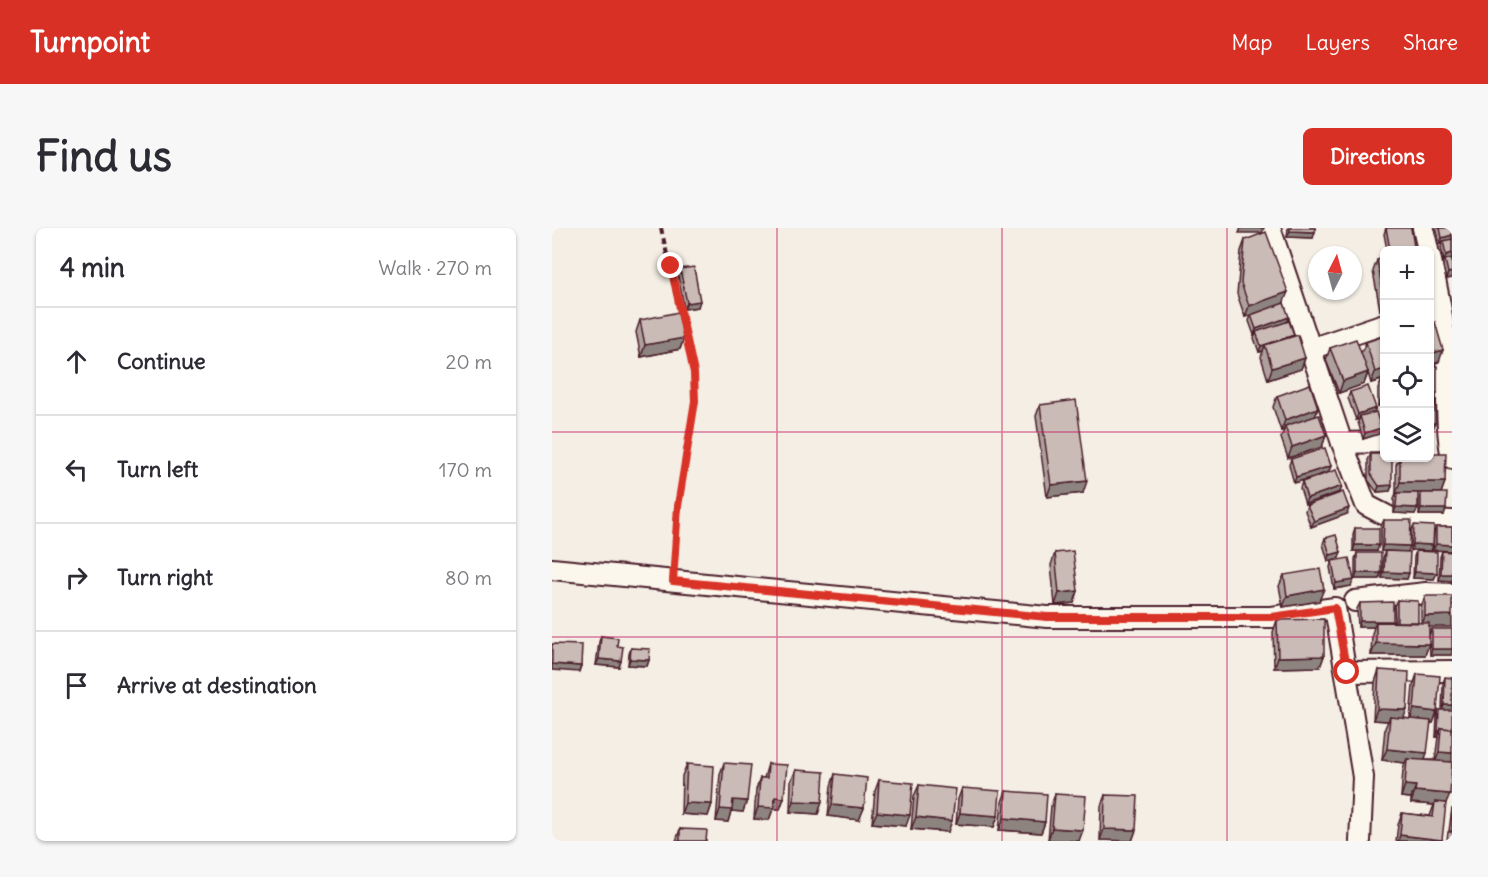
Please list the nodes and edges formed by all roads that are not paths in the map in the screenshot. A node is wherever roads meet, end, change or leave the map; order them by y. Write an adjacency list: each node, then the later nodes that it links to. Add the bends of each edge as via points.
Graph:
1 (1269, 228): 6 (street)
2 (1423, 228): 3 (street)
3 (1427, 246)
4 (1435, 307): 9 (street, via 1446,354)
5 (1380, 325): 6 (street)
6 (1310, 349): 8 (street)
7 (1380, 442): 8 (street)
8 (1342, 443): 10 (street, via 1366,505 1391,518)
9 (1443, 447)
10 (1452, 521)
11 (552, 569): 15 (street, via 1047,617 1272,617 1335,608)
12 (1452, 594): 13 (street)
13 (1356, 601)
14 (1452, 671): 15 (street)
15 (1347, 672): 16 (street, via 1364,777)
16 (1360, 841)

